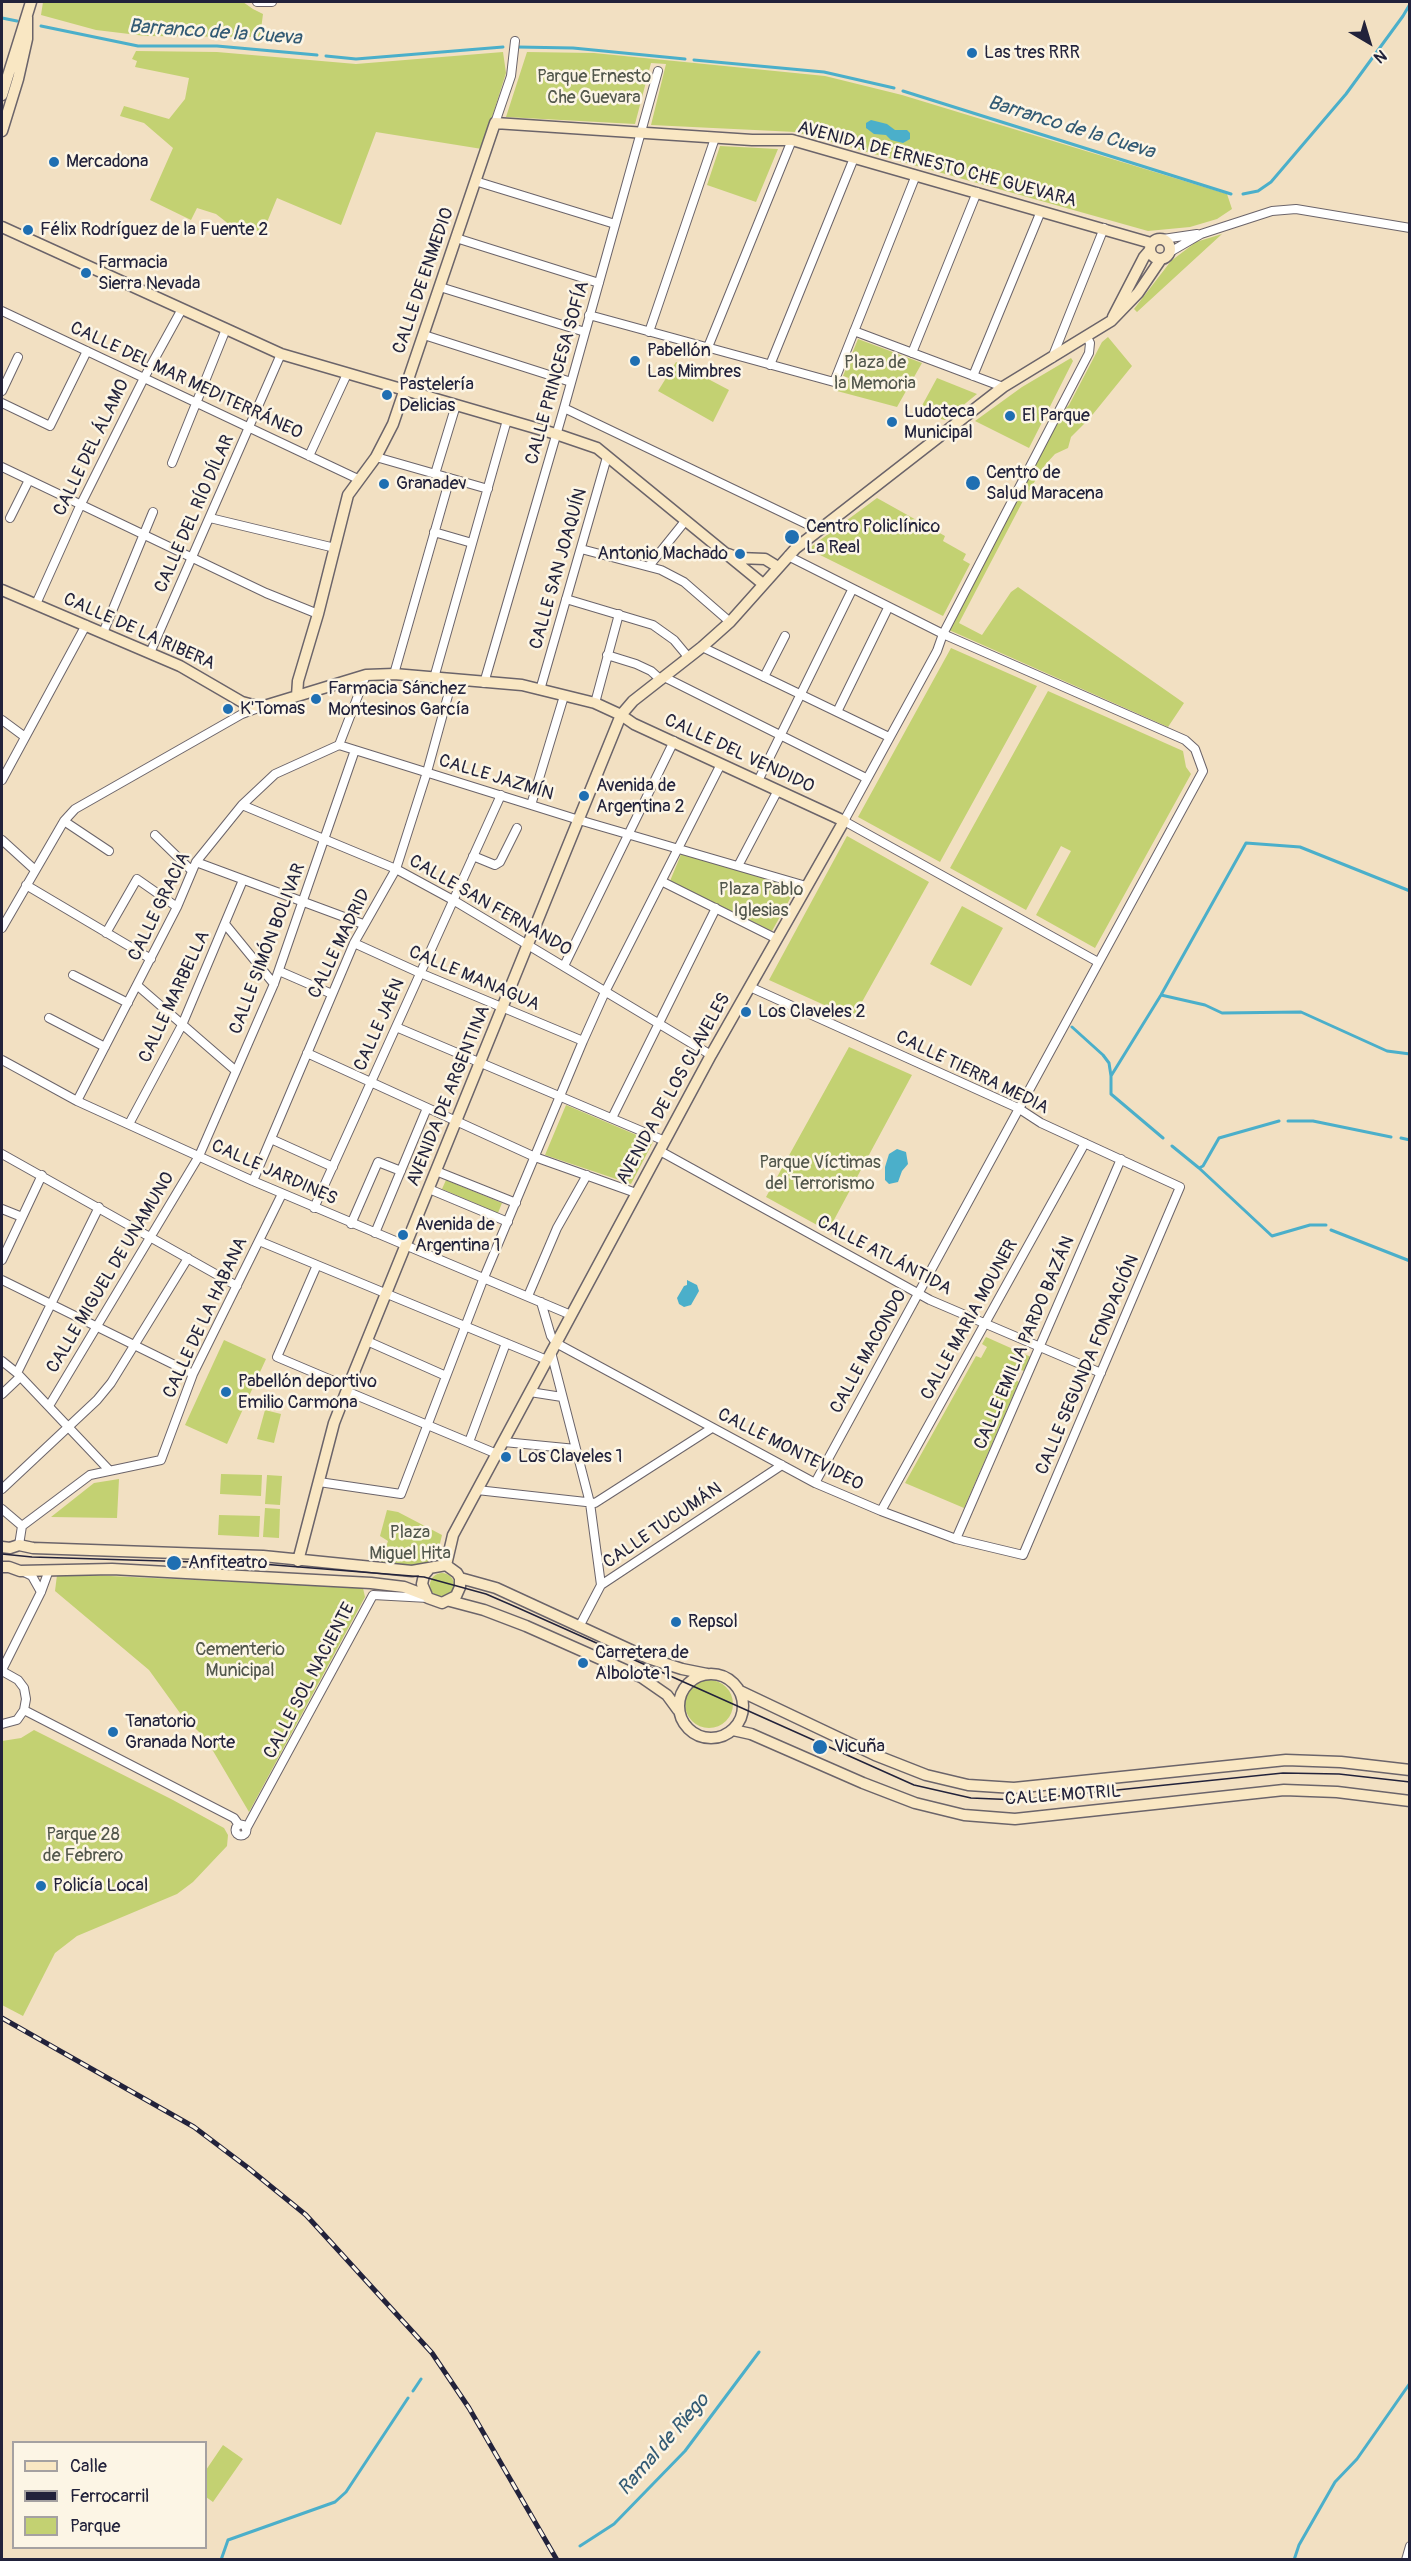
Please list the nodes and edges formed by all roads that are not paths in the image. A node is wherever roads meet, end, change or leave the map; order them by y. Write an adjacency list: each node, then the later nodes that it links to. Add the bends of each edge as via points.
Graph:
1 (31, 2): 6 (street, via 27,39)
2 (257, 2): 3 (street)
3 (272, 2)
4 (514, 40): 8 (street, CALLE DE ENMEDIO, via 511,76)
5 (658, 71): 10 (street, CALLE PRINCESA SOFÍA)
6 (9, 76): 7 (street); 9 (street)
7 (2, 95)
8 (495, 123): 10 (street, AVENIDA DE ERNESTO CHE GUEVARA); 15 (street, CALLE DE ENMEDIO)
9 (2, 131)
10 (641, 131): 11 (street, AVENIDA DE ERNESTO CHE GUEVARA); 18 (street, CALLE PRINCESA SOFÍA)
11 (715, 138): 12 (street, AVENIDA DE ERNESTO CHE GUEVARA); 36 (street)
12 (792, 140): 13 (street, AVENIDA DE ERNESTO CHE GUEVARA); 39 (street)
13 (854, 158): 14 (street, AVENIDA DE ERNESTO CHE GUEVARA); 45 (street)
14 (916, 175): 16 (street, AVENIDA DE ERNESTO CHE GUEVARA); 34 (street)
15 (475, 181): 18 (street); 23 (street, CALLE DE ENMEDIO)
16 (977, 192): 17 (street, AVENIDA DE ERNESTO CHE GUEVARA); 41 (street)
17 (1041, 211): 20 (street, AVENIDA DE ERNESTO CHE GUEVARA); 47 (street)
18 (615, 224): 27 (street, CALLE PRINCESA SOFÍA)
19 (2, 227): 29 (street)
20 (1104, 228): 25 (street, AVENIDA DE ERNESTO CHE GUEVARA); 44 (street)
21 (1410, 228): 22 (street, via 1296,209 1272,210)
22 (1201, 234): 24 (street); 26 (street)
23 (456, 238): 27 (street); 28 (street, CALLE DE ENMEDIO)
24 (1163, 239): 25 (street, via 1156,239); 26 (street, via 1170,245)
25 (1151, 247): 26 (street, via 1153,256); 32 (street)
26 (1166, 256): 32 (street)
27 (598, 283): 31 (street, CALLE PRINCESA SOFÍA)
28 (440, 287): 35 (street); 37 (street, CALLE DE ENMEDIO)
29 (182, 309): 33 (street); 48 (street, CALLE DEL ÁLAMO)
30 (2, 310): 40 (street, CALLE DEL MAR MEDITERRÁNEO)
31 (589, 315): 35 (street, CALLE PRINCESA SOFÍA); 36 (street)
32 (1111, 321): 38 (street)
33 (226, 329): 42 (street); 53 (street)
34 (854, 331): 41 (street); 45 (street, via 834,382)
35 (585, 332): 49 (street, CALLE PRINCESA SOFÍA)
36 (649, 332): 39 (street)
37 (424, 335): 49 (street); 51 (street, CALLE DE ENMEDIO)
38 (1087, 337): 44 (street); 99 (street, AVENIDA DE LOS CLAVELES, via 1089,353)
39 (708, 347): 45 (street)
40 (87, 351): 48 (street, CALLE DEL MAR MEDITERRÁNEO); 54 (street, via 50,426)
41 (912, 352): 47 (street)
42 (281, 354): 46 (street); 58 (street, CALLE DEL RÍO DÍLAR)
43 (18, 357): 52 (street)
44 (1052, 359): 50 (street)
45 (770, 365)
46 (347, 374): 51 (street); 60 (street)
47 (972, 375): 50 (street)
48 (144, 378): 53 (street, CALLE DEL MAR MEDITERRÁNEO); 70 (street, CALLE DEL ÁLAMO)
49 (571, 382): 56 (street, CALLE PRINCESA SOFÍA)
50 (1003, 387): 75 (street)
51 (405, 389): 55 (street); 61 (street, CALLE DE ENMEDIO)
52 (2, 391)
53 (195, 402): 58 (street, CALLE DEL MAR MEDITERRÁNEO); 63 (street)
54 (2, 403)
55 (456, 405): 57 (street); 65 (street)
56 (564, 408): 59 (street, CALLE PRINCESA SOFÍA); 75 (street)
57 (507, 420): 59 (street); 69 (street)
58 (249, 428): 60 (street, CALLE DEL MAR MEDITERRÁNEO); 73 (street, CALLE DEL RÍO DÍLAR)
59 (556, 434): 62 (street, via 597,448); 111 (street, CALLE PRINCESA SOFÍA)
60 (309, 456): 67 (street, CALLE DEL MAR MEDITERRÁNEO)
61 (376, 457): 65 (street); 67 (street, CALLE DE ENMEDIO)
62 (607, 457): 74 (street); 80 (street, CALLE SAN JOAQUÍN)
63 (172, 463)
64 (2, 467): 68 (street)
65 (435, 474): 66 (street)
66 (450, 478): 69 (street); 76 (street)
67 (358, 479): 79 (street, CALLE DE ENMEDIO, via 348,495)
68 (29, 480): 70 (street); 72 (street)
69 (488, 489): 78 (street)
70 (80, 506): 77 (street); 92 (street, CALLE DEL ÁLAMO)
71 (153, 512): 77 (street)
72 (10, 518)
73 (210, 518): 79 (street); 83 (street, CALLE DEL RÍO DÍLAR)
74 (686, 520): 81 (street); 85 (street)
75 (819, 530): 82 (street)
76 (434, 532): 78 (street); 105 (street)
77 (144, 535): 83 (street); 98 (street)
78 (472, 543): 108 (street)
79 (335, 548): 94 (street, CALLE DE ENMEDIO)
80 (581, 549): 85 (street); 91 (street, CALLE SAN JOAQUÍN)
81 (728, 554): 84 (street); 87 (street)
82 (788, 556): 86 (street); 90 (street)
83 (194, 557): 94 (street); 102 (street, CALLE DEL RÍO DÍLAR)
84 (759, 560): 86 (street, via 765,559); 87 (street)
85 (649, 566): 96 (street, via 684,582)
86 (778, 567): 88 (street)
87 (751, 574): 88 (street)
88 (763, 584): 96 (street)
89 (2, 590): 92 (street, CALLE DE LA RIBERA)
90 (852, 590): 93 (street); 113 (street)
91 (566, 599): 95 (street); 112 (street, CALLE SAN JOAQUÍN)
92 (36, 604): 97 (street, CALLE DE LA RIBERA)
93 (888, 608): 99 (street); 118 (street)
94 (318, 614): 114 (street, CALLE DE ENMEDIO)
95 (618, 614): 103 (street); 104 (street, via 652,625 674,640)
96 (730, 622): 101 (street)
97 (87, 626): 98 (street, CALLE DE LA RIBERA); 122 (street)
98 (103, 633): 102 (street, CALLE DE LA RIBERA)
99 (943, 634): 123 (street, AVENIDA DE LOS CLAVELES); 167 (street, CALLE MACONDO, via 1192,744 1203,771)
100 (785, 636): 107 (street)
101 (702, 647): 104 (street); 107 (street)
102 (150, 653): 117 (street, CALLE DE LA RIBERA, via 242,702)
103 (608, 655): 109 (street, via 636,663); 116 (street)
104 (689, 658): 109 (street)
105 (394, 674): 106 (street, CALLE DEL VENDIDO); 108 (street, CALLE DEL VENDIDO)
106 (366, 675): 114 (street, CALLE DEL VENDIDO); 125 (street)
107 (764, 677): 113 (street)
108 (434, 678): 110 (street, CALLE DEL VENDIDO)
109 (662, 678): 119 (street); 121 (street)
110 (452, 681): 111 (street, CALLE DEL VENDIDO); 128 (street, CALLE MADRID)
111 (484, 682): 112 (street, CALLE DEL VENDIDO)
112 (540, 690): 115 (street, CALLE DEL VENDIDO)
113 (801, 695): 118 (street); 121 (street)
114 (297, 696): 117 (street, CALLE DEL VENDIDO)
115 (564, 696): 116 (street, CALLE DEL VENDIDO); 135 (street)
116 (595, 703): 119 (street, CALLE DEL VENDIDO)
117 (261, 707): 137 (street, via 75,809)
118 (837, 712): 123 (street)
119 (621, 715): 124 (street, CALLE DEL VENDIDO); 136 (street, AVENIDA DE ARGENTINA)
120 (2, 720): 122 (street)
121 (781, 736): 129 (street); 131 (street)
122 (25, 737): 130 (street)
123 (889, 737): 129 (street, AVENIDA DE LOS CLAVELES)
124 (674, 741): 127 (street, CALLE DEL VENDIDO); 140 (street)
125 (339, 745): 126 (street, CALLE JAZMÍN); 134 (street, CALLE GRACIA, via 275,774)
126 (355, 750): 128 (street, CALLE JAZMÍN); 143 (street, CALLE SIMÓN BOLIVAR)
127 (721, 764): 131 (street, CALLE DEL VENDIDO); 144 (street)
128 (427, 772): 133 (street, CALLE JAZMÍN); 149 (street, CALLE MADRID)
129 (866, 778): 138 (street, AVENIDA DE LOS CLAVELES)
130 (2, 780)
131 (758, 781): 132 (street, CALLE DEL VENDIDO)
132 (778, 790): 138 (street, CALLE DEL VENDIDO); 148 (street)
133 (501, 795): 135 (street, CALLE JAZMÍN); 146 (street, CALLE JAÉN)
134 (242, 805): 143 (street, CALLE SAN FERNANDO); 147 (street, CALLE GRACIA)
135 (531, 805): 136 (street, CALLE JAZMÍN)
136 (579, 820): 140 (street, CALLE JAZMÍN); 165 (street, AVENIDA DE ARGENTINA)
137 (64, 821): 145 (street); 150 (street)
138 (844, 821): 154 (street, AVENIDA DE LOS CLAVELES); 167 (street)
139 (517, 828): 146 (street, via 500,862 495,865)
140 (629, 834): 144 (street, CALLE JAZMÍN); 168 (street)
141 (155, 835): 147 (street)
142 (2, 840): 150 (street)
143 (325, 840): 149 (street, CALLE SAN FERNANDO); 156 (street, CALLE SIMÓN BOLIVAR)
144 (678, 849): 148 (street); 152 (street)
145 (109, 851)
146 (473, 856): 155 (street, CALLE JAÉN)
147 (194, 866): 151 (street); 157 (street, CALLE GRACIA)
148 (738, 867): 154 (street)
149 (396, 869): 155 (street, CALLE SAN FERNANDO); 160 (street, CALLE MADRID)
150 (35, 870): 153 (street)
151 (243, 880): 156 (street); 159 (street, CALLE MARBELLA)
152 (663, 882): 158 (street); 175 (street)
153 (26, 885): 161 (street); 162 (street)
154 (806, 886): 163 (street, AVENIDA DE LOS CLAVELES)
155 (453, 900): 165 (street, CALLE SAN FERNANDO); 170 (street, CALLE JAÉN)
156 (303, 902): 160 (street); 169 (street, CALLE SIMÓN BOLIVAR)
157 (177, 907): 162 (street, via 137,879); 166 (street, CALLE GRACIA)
158 (716, 908): 163 (street); 180 (street)
159 (225, 924): 172 (street); 181 (street, CALLE MARBELLA)
160 (363, 924): 164 (street, CALLE MADRID)
161 (2, 928)
162 (106, 933): 166 (street)
163 (777, 939): 174 (street, AVENIDA DE LOS CLAVELES)
164 (354, 943): 170 (street, CALLE MANAGUA); 176 (street, CALLE MADRID)
165 (529, 946): 168 (street, CALLE SAN FERNANDO); 178 (street, AVENIDA DE ARGENTINA)
166 (151, 959): 173 (street, CALLE GRACIA)
167 (1098, 962): 194 (street, CALLE MACONDO)
168 (564, 966): 175 (street, CALLE SAN FERNANDO)
169 (279, 971): 172 (street, CALLE SIMÓN BOLIVAR); 176 (street)
170 (420, 973): 178 (street, CALLE MANAGUA); 182 (street, CALLE JAÉN)
171 (73, 975): 177 (street)
172 (274, 984): 189 (street, CALLE SIMÓN BOLIVAR)
173 (138, 986): 177 (street, CALLE GRACIA); 181 (street)
174 (750, 987): 186 (street, AVENIDA DE LOS CLAVELES); 194 (street, CALLE TIERRA MEDIA)
175 (605, 992): 180 (street, CALLE SAN FERNANDO); 183 (street)
176 (332, 994): 185 (street, CALLE MADRID)
177 (128, 1003): 184 (street, CALLE GRACIA)
178 (504, 1008): 183 (street, CALLE MANAGUA); 188 (street, AVENIDA DE ARGENTINA)
179 (49, 1018): 184 (street)
180 (657, 1024): 186 (street, CALLE SAN FERNANDO); 195 (street)
181 (182, 1025): 189 (street); 197 (street, CALLE MARBELLA)
182 (396, 1027): 188 (street, CALLE ATLÁNTIDA); 190 (street, CALLE JAÉN)
183 (583, 1041): 191 (street)
184 (105, 1047): 192 (street, CALLE GRACIA)
185 (307, 1053): 190 (street); 198 (street, CALLE MADRID)
186 (711, 1055): 200 (street, AVENIDA DE LOS CLAVELES)
187 (2, 1060): 192 (street, CALLE JARDINES)
188 (481, 1063): 191 (street, CALLE ATLÁNTIDA); 196 (street, AVENIDA DE ARGENTINA)
189 (236, 1071): 202 (street, CALLE SIMÓN BOLIVAR)
190 (370, 1083): 193 (street); 205 (street, CALLE JAÉN)
191 (560, 1097): 195 (street, CALLE ATLÁNTIDA); 203 (street)
192 (77, 1101): 197 (street, CALLE JARDINES)
193 (427, 1108): 196 (street); 207 (street)
194 (1018, 1108): 199 (street, CALLE TIERRA MEDIA); 233 (street, CALLE MACONDO)
195 (612, 1118): 200 (street, CALLE ATLÁNTIDA)
196 (457, 1121): 203 (street); 206 (street, AVENIDA DE ARGENTINA)
197 (129, 1124): 202 (street, CALLE JARDINES)
198 (271, 1138): 205 (street); 210 (street, CALLE MADRID)
199 (1085, 1143): 204 (street, CALLE TIERRA MEDIA); 238 (street, CALLE MARIA MOUNER)
200 (662, 1146): 213 (street, AVENIDA DE LOS CLAVELES); 233 (street, CALLE ATLÁNTIDA)
201 (2, 1154): 208 (street)
202 (199, 1156): 210 (street, CALLE JARDINES); 223 (street, CALLE MIGUEL DE UNAMUNO)
203 (535, 1157): 209 (street); 215 (street)
204 (1121, 1159): 211 (street, CALLE TIERRA MEDIA); 244 (street, CALLE EMILIA PARDO BAZÁN)
205 (333, 1167): 217 (street, CALLE JAÉN)
206 (436, 1171): 212 (street, AVENIDA DE ARGENTINA); 215 (street)
207 (401, 1172): 221 (street, via 378,1162); 222 (street)
208 (42, 1175): 216 (street); 219 (street)
209 (586, 1175): 213 (street); 234 (street, via 557,1228)
210 (253, 1181): 214 (street, CALLE JARDINES)
211 (1180, 1187): 247 (street, CALLE SEGUNDA FONDACIÓN)
212 (429, 1189): 220 (street); 225 (street, AVENIDA DE ARGENTINA)
213 (636, 1193): 237 (street, AVENIDA DE LOS CLAVELES)
214 (282, 1194): 217 (street, CALLE JARDINES); 224 (street, CALLE DE LA HABANA)
215 (516, 1203): 220 (street)
216 (99, 1207): 223 (street); 236 (street)
217 (314, 1208): 221 (street, CALLE JARDINES)
218 (2, 1209): 219 (street)
219 (22, 1217): 227 (street)
220 (507, 1222): 230 (street)
221 (351, 1224): 222 (street, CALLE JARDINES)
222 (375, 1233): 225 (street, CALLE JARDINES)
223 (151, 1237): 226 (street); 239 (street, CALLE MIGUEL DE UNAMUNO)
224 (259, 1241): 228 (street, CALLE MONTEVIDEO); 231 (street, CALLE DE LA HABANA)
225 (405, 1246): 230 (street, CALLE JARDINES); 232 (street, AVENIDA DE ARGENTINA)
226 (188, 1258): 231 (street); 243 (street)
227 (2, 1260)
228 (317, 1265): 232 (street, CALLE MONTEVIDEO); 251 (street, via 277,1357)
229 (2, 1280): 236 (street)
230 (483, 1280): 234 (street, CALLE JARDINES); 240 (street)
231 (237, 1286): 248 (street, CALLE DE LA HABANA)
232 (386, 1293): 240 (street, CALLE MONTEVIDEO); 241 (street, AVENIDA DE ARGENTINA)
233 (919, 1293): 238 (street, CALLE ATLÁNTIDA); 266 (street, CALLE MACONDO)
234 (528, 1296): 235 (street, CALLE JARDINES)
235 (541, 1302): 237 (street, CALLE JARDINES); 245 (street)
236 (51, 1303): 239 (street); 249 (street)
237 (571, 1315): 245 (street, AVENIDA DE LOS CLAVELES)
238 (984, 1323): 244 (street, CALLE ATLÁNTIDA); 271 (street, CALLE MARIA MOUNER)
239 (97, 1326): 243 (street); 255 (street, CALLE MIGUEL DE UNAMUNO)
240 (465, 1326): 242 (street, CALLE MONTEVIDEO); 250 (street)
241 (367, 1341): 250 (street); 251 (street, AVENIDA DE ARGENTINA)
242 (506, 1343): 245 (street, CALLE MONTEVIDEO); 259 (street)
243 (133, 1344): 248 (street); 257 (street, via 98,1400)
244 (1039, 1347): 247 (street, CALLE ATLÁNTIDA); 273 (street, CALLE EMILIA PARDO BAZÁN)
245 (552, 1352): 252 (street, AVENIDA DE LOS CLAVELES); 254 (street); 258 (street, CALLE MONTEVIDEO)
246 (2, 1361): 249 (street)
247 (1101, 1373): 275 (street, CALLE SEGUNDA FONDACIÓN)
248 (193, 1374): 264 (street, CALLE DE LA HABANA, via 161,1460)
249 (19, 1375): 253 (street); 255 (street)
250 (446, 1376): 256 (street)
251 (347, 1389): 256 (street); 265 (street, AVENIDA DE ARGENTINA)
252 (530, 1392): 254 (street); 260 (street, AVENIDA DE LOS CLAVELES)
253 (2, 1394)
254 (562, 1397): 261 (street)
255 (49, 1406): 257 (street)
256 (428, 1424): 259 (street); 265 (street, via 400,1494)
257 (68, 1428): 264 (street); 267 (street)
258 (712, 1428): 263 (street, CALLE MONTEVIDEO); 269 (street)
259 (469, 1442): 262 (street)
260 (504, 1442): 261 (street); 262 (street, AVENIDA DE LOS CLAVELES)
261 (576, 1449): 269 (street)
262 (497, 1454): 268 (street, AVENIDA DE LOS CLAVELES)
263 (782, 1466): 266 (street, CALLE MONTEVIDEO); 282 (street, CALLE TUCUMÁN)
264 (109, 1470): 272 (street, CALLE DE LA HABANA, via 90,1475)
265 (319, 1482): 276 (street, AVENIDA DE ARGENTINA)
266 (815, 1484): 271 (street, CALLE MONTEVIDEO)
267 (2, 1489)
268 (477, 1490): 269 (street); 277 (street, AVENIDA DE LOS CLAVELES, via 453,1535)
269 (590, 1503): 282 (street)
270 (2, 1509): 272 (street)
271 (881, 1511): 273 (street, CALLE MONTEVIDEO)
272 (22, 1526): 274 (street)
273 (956, 1539): 275 (street, CALLE MONTEVIDEO)
274 (14, 1547): 276 (street, via 198,1553); 278 (street, via 6,1555); 278 (street, via 32,1557 30,1563)
275 (1023, 1555)
276 (298, 1561): 279 (street, via 412,1571)
277 (446, 1565): 279 (street); 281 (street)
278 (14, 1568): 280 (street); 283 (street, via 32,1576)
279 (429, 1569): 284 (street, via 422,1584)
280 (49, 1570): 283 (street); 284 (street, via 112,1569 371,1583 404,1587)
281 (460, 1578): 285 (street, via 458,1593); 286 (street, via 496,1588)
282 (601, 1585): 286 (street, CALLE TUCUMÁN)
283 (41, 1592): 287 (street)
284 (427, 1596): 285 (street, via 442,1603); 290 (street, CALLE SOL NACIENTE, via 418,1599 373,1595 243,1827 234,1818)
285 (450, 1601): 291 (street, via 526,1626 640,1677 667,1695)
286 (579, 1627): 288 (street, via 648,1658)
287 (2, 1671): 290 (street, via 24,1688)
288 (707, 1674): 289 (street, via 723,1676); 291 (street, via 688,1683 681,1693)
289 (740, 1691): 293 (street, via 743,1709); 294 (street, CALLE MOTRIL, via 875,1755 926,1775 968,1785 1014,1788 1286,1760)
290 (24, 1710): 292 (street, via 16,1720)
291 (678, 1710): 293 (street, via 685,1726 698,1736 714,1738)
292 (2, 1724)
293 (733, 1730): 295 (street, CALLE MOTRIL, via 905,1799 964,1815 1015,1819 1284,1790)
294 (1410, 1770)
295 (1410, 1801)
296 (1410, 2546): 297 (street)
297 (1406, 2559)

